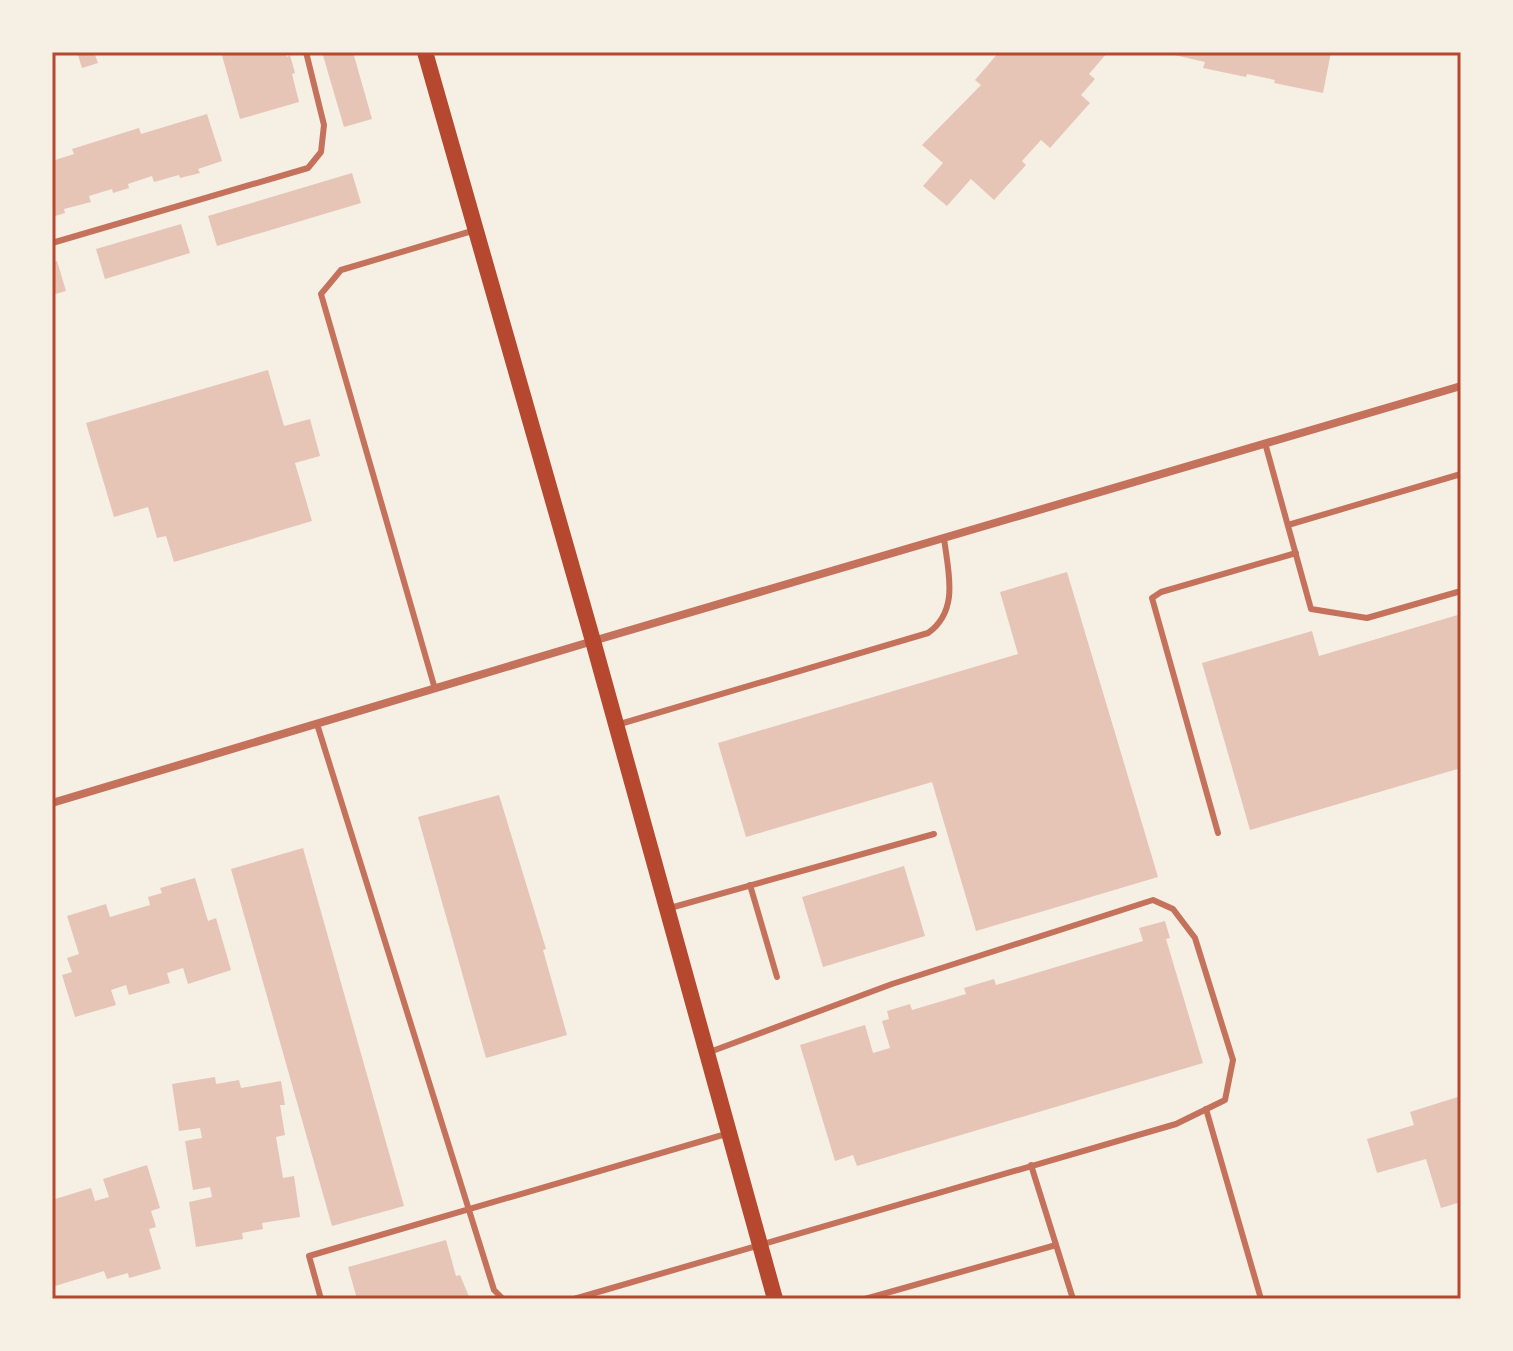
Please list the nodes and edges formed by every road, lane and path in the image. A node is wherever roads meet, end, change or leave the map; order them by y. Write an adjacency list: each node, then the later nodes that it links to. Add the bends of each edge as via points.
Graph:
1 (306, 52): 4 (lane, via 324,125 321,152 308,168)
2 (425, 52): 3 (main road)
3 (476, 230): 12 (main road); 13 (lane, via 341,270 321,294)
4 (52, 243)
5 (1461, 386): 6 (street)
6 (1265, 443): 8 (lane); 9 (street)
7 (1461, 474): 8 (lane)
8 (1288, 525): 10 (lane)
9 (944, 538): 12 (street); 15 (lane, via 951,596 940,625 928,633)
10 (1296, 553): 11 (lane, via 1311,609 1367,618); 17 (lane, via 1152,598)
11 (1461, 591)
12 (593, 641): 13 (street); 15 (main road)
13 (435, 689): 14 (street)
14 (317, 724): 16 (street); 26 (lane)
15 (616, 725): 20 (main road)
16 (52, 803)
17 (1218, 833)
18 (934, 834): 19 (lane)
19 (750, 885): 20 (lane); 21 (lane)
20 (667, 909): 22 (main road)
21 (777, 977)
22 (707, 1053): 23 (lane, via 892,984 1153,900 1173,909 1195,938 1233,1060 1225,1100); 24 (main road)
23 (1206, 1109): 25 (lane, via 1176,1124); 35 (lane)
24 (729, 1133): 26 (lane); 27 (main road)
25 (1031, 1165): 27 (lane); 28 (lane)
26 (468, 1208): 29 (lane, via 309,1256); 30 (lane, via 494,1290)
27 (761, 1245): 31 (lane); 32 (main road)
28 (1056, 1245): 33 (lane); 34 (lane)
29 (321, 1299)
30 (503, 1299)
31 (574, 1299)
32 (775, 1299)
33 (865, 1299)
34 (1073, 1299)
35 (1261, 1299)

